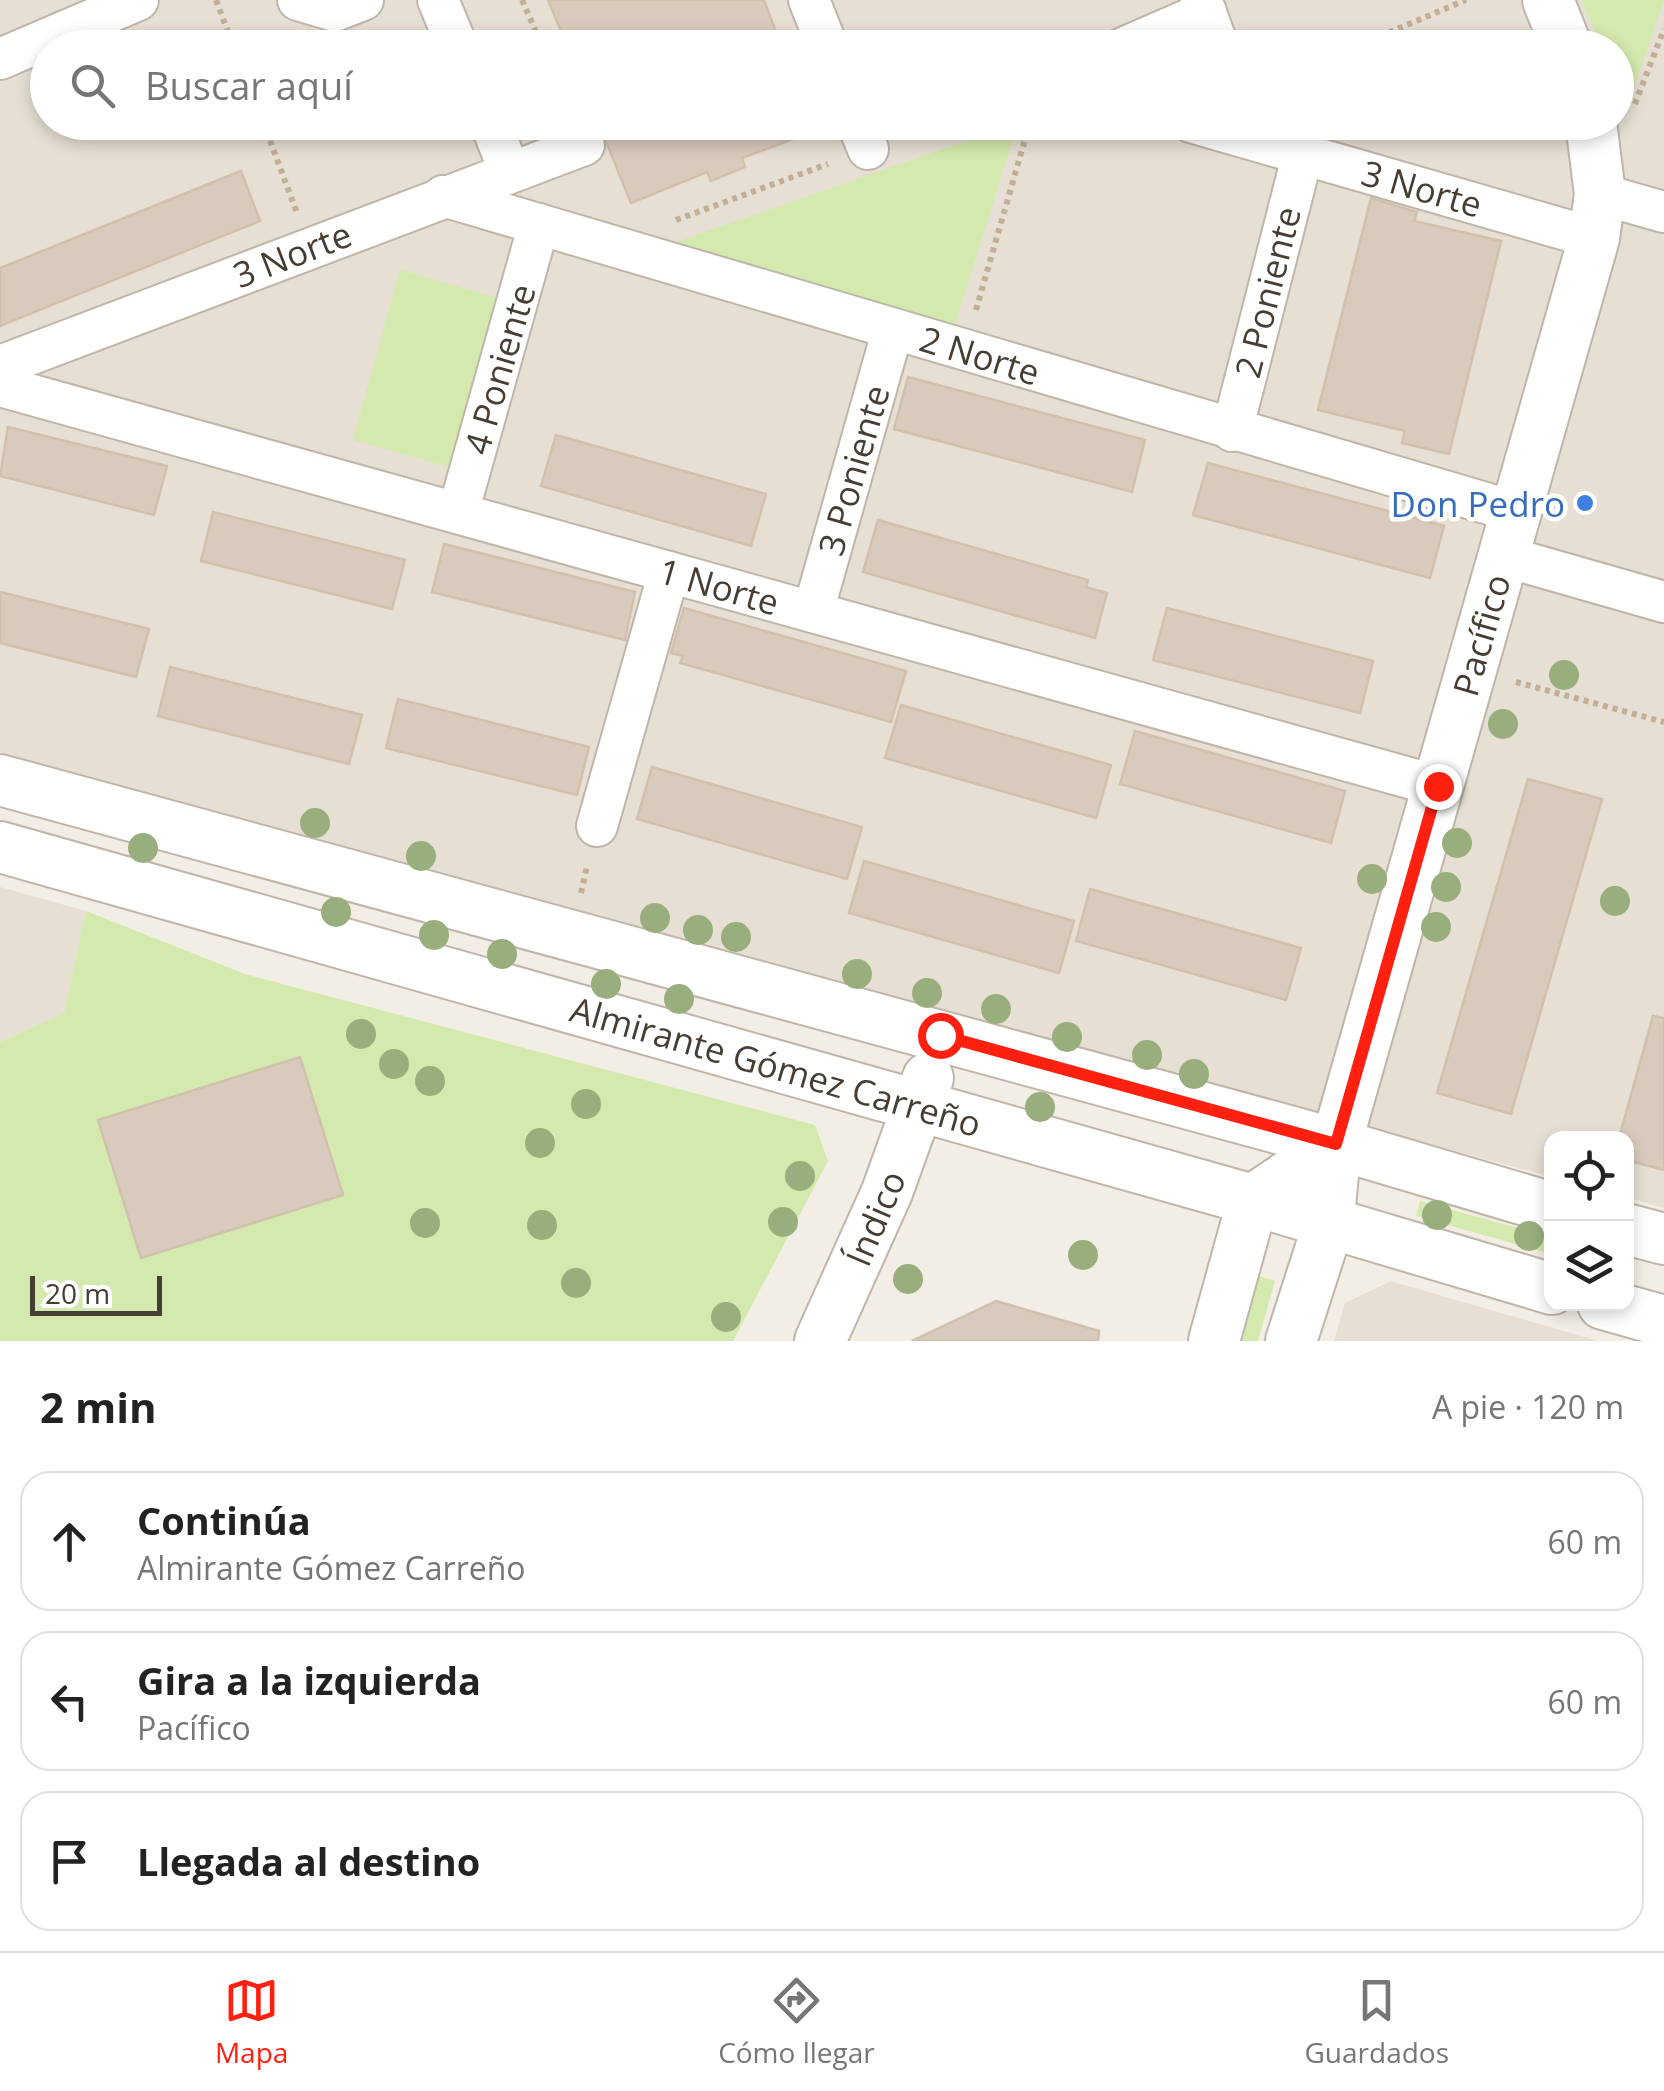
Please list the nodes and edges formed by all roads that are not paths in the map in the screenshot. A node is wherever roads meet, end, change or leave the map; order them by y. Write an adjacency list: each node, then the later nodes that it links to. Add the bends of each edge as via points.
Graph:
1 (138, 0): 8 (street)
2 (298, 0): 3 (street, via 335,12)
3 (363, 0)
4 (438, 0): 9 (street)
5 (809, 0): 10 (street)
6 (1548, 0): 12 (street)
7 (1208, 20): 11 (street)
8 (68, 30)
9 (450, 30)
10 (821, 30)
11 (1178, 30)
12 (1560, 30)
13 (30, 46): 14 (street)
14 (0, 59)
15 (497, 140): 20 (street)
16 (1273, 140): 19 (street, 3 Norte)
17 (1591, 140): 23 (street, Pacífico)
18 (584, 144): 20 (street, 3 Norte)
19 (1303, 153): 23 (street, 3 Norte); 28 (street, 2 Poniente)
20 (509, 170): 21 (street, 3 Norte)
21 (443, 196): 24 (street, 2 Norte); 26 (street, 3 Norte)
22 (1664, 212): 23 (street, 3 Norte)
23 (1597, 216): 30 (street, Pacífico)
24 (539, 224): 25 (street, 2 Norte); 29 (street, 4 Poniente)
25 (893, 329): 28 (street, 2 Norte); 33 (street, 3 Poniente)
26 (0, 366)
27 (0, 386): 29 (street, 1 Norte)
28 (1232, 431): 30 (street, 2 Norte)
29 (458, 513): 31 (street, 1 Norte)
30 (1510, 534): 32 (street, 2 Norte); 35 (street, Pacífico)
31 (669, 572): 33 (street, 1 Norte); 36 (street)
32 (1664, 602)
33 (813, 612): 35 (street, 1 Norte)
34 (0, 780): 38 (street, Almirante Gómez Carreño)
35 (1438, 786): 40 (street, Pacífico)
36 (597, 826)
37 (0, 847): 39 (street, Almirante Gómez Carreño)
38 (940, 1035): 39 (street, Índico); 40 (street, Almirante Gómez Carreño)
39 (920, 1107): 41 (street, Almirante Gómez Carreño); 49 (street, Índico)
40 (1336, 1144): 41 (street); 42 (street, Almirante Gómez Carreño); 43 (street, Pacífico)
41 (1253, 1200): 43 (street, Almirante Gómez Carreño); 50 (street)
42 (1544, 1206)
43 (1328, 1226): 46 (street, Almirante Gómez Carreño); 51 (street, Pacífico)
44 (1634, 1231): 45 (street)
45 (1664, 1239)
46 (1544, 1287)
47 (1628, 1311): 48 (street)
48 (1664, 1321)
49 (820, 1341)
50 (1214, 1341)
51 (1291, 1341)

